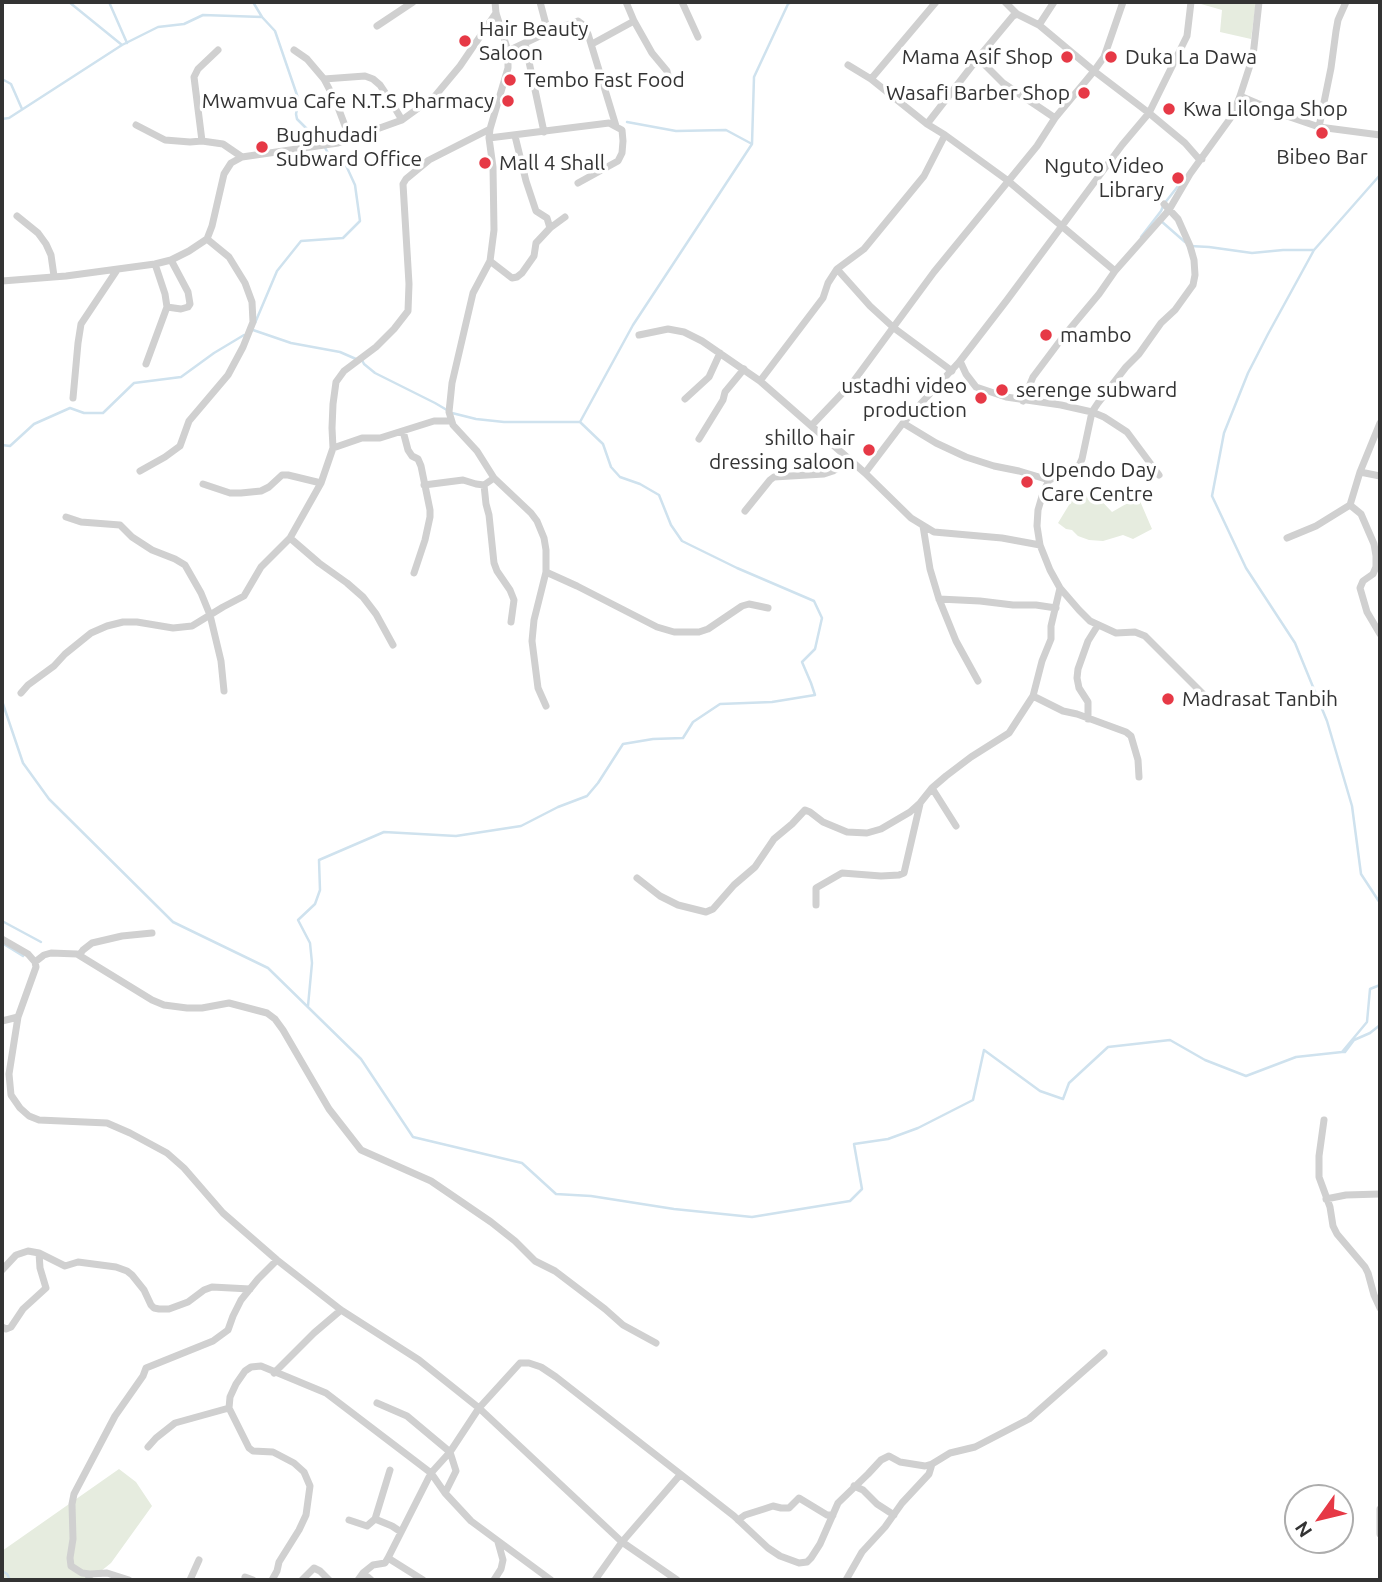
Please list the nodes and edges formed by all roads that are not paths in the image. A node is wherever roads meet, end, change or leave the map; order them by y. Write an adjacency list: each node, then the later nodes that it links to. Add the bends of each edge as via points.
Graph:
1 (414, 2): 17 (street)
2 (495, 2): 13 (street)
3 (540, 2): 18 (street)
4 (625, 2): 15 (street)
5 (682, 2): 19 (street)
6 (936, 2): 30 (street)
7 (1005, 2): 14 (street)
8 (1054, 2): 16 (street)
9 (1124, 2): 27 (street, via 1104,57)
10 (1191, 2): 32 (street, via 1187,36)
11 (1259, 2): 31 (street, via 1253,56)
12 (1346, 2): 38 (street, via 1338,20)
13 (496, 13): 24 (street); 34 (street, via 435,96)
14 (1017, 14): 16 (street); 25 (street)
15 (634, 21): 21 (street); 29 (street)
16 (1040, 25): 27 (street)
17 (377, 26)
18 (548, 32): 20 (street); 21 (street, via 578,21)
19 (698, 37)
20 (525, 43): 24 (street); 40 (street)
21 (592, 44): 37 (street)
22 (218, 50): 46 (street, via 194,77)
23 (294, 50): 28 (street)
24 (508, 51): 39 (street, via 508,68)
25 (978, 58): 33 (street, via 1003,83); 35 (street)
26 (848, 65): 30 (street)
27 (1094, 71): 32 (street); 33 (street)
28 (324, 79): 34 (street, via 373,79); 45 (street)
29 (669, 79)
30 (871, 79): 35 (street)
31 (1240, 96): 38 (street); 48 (street)
32 (1149, 113): 48 (street); 54 (street)
33 (1055, 118): 49 (street)
34 (402, 120): 45 (street)
35 (927, 124): 41 (street)
36 (136, 125): 46 (street, via 165,141)
37 (616, 126): 40 (street, via 609,123); 50 (street, via 624,141 618,161)
38 (1319, 128): 42 (street)
39 (490, 129): 44 (street); 84 (street, via 429,160 403,184 408,311 336,382)
40 (544, 132): 43 (street)
41 (945, 135): 49 (street); 60 (street, via 924,176 893,215 864,249)
42 (1380, 135)
43 (515, 136): 44 (street); 55 (street, via 536,211 547,218)
44 (489, 138): 58 (street, via 494,230)
45 (350, 139): 47 (street)
46 (202, 141): 47 (street, via 223,144)
47 (242, 157): 56 (street, via 224,174)
48 (1202, 159): 51 (street)
49 (1009, 181): 54 (street); 66 (street)
50 (578, 183)
51 (1167, 207): 62 (street); 77 (street, via 1190,246 1193,285)
52 (17, 216): 63 (street, via 46,244)
53 (565, 217): 55 (street)
54 (1062, 226): 62 (street); 69 (street)
55 (550, 228): 58 (street, via 517,278)
56 (207, 239): 57 (street); 86 (street, via 229,257 245,284 253,321 228,374 189,421 180,446)
57 (171, 260): 59 (street); 65 (street, via 190,304 181,309)
58 (490, 261): 78 (street, via 473,293 452,383)
59 (155, 264): 61 (street); 65 (street)
60 (837, 269): 66 (street); 73 (street, via 823,298)
61 (117, 270): 63 (street); 74 (street, via 81,324)
62 (1115, 271): 76 (street, via 1033,377)
63 (54, 276): 64 (street)
64 (2, 281)
65 (167, 307): 70 (street)
66 (894, 328): 72 (street); 81 (street, via 853,382)
67 (639, 335): 68 (street, via 668,329 684,332)
68 (720, 353): 71 (street); 75 (street, via 709,377)
69 (960, 361): 72 (street); 76 (street, via 976,387)
70 (146, 364)
71 (744, 369): 73 (street); 83 (street, via 725,392)
72 (952, 371): 79 (street)
73 (760, 381): 81 (street)
74 (73, 398)
75 (685, 399)
76 (1023, 401): 77 (street)
77 (1092, 412): 89 (street, via 1127,432); 92 (street, via 1077,470)
78 (451, 421): 82 (street); 91 (street)
79 (903, 423): 88 (street); 92 (street, via 966,457)
80 (1380, 423): 87 (street)
81 (812, 425): 85 (street)
82 (403, 431): 84 (street); 95 (street, via 408,450 421,466)
83 (699, 439)
84 (333, 448): 94 (street)
85 (850, 460): 88 (street); 98 (street, via 824,474 774,477)
86 (140, 471)
87 (1360, 472): 90 (street); 97 (street)
88 (865, 473): 100 (street)
89 (1158, 475)
90 (1380, 476)
91 (494, 478): 96 (street); 104 (street, via 537,521 544,537)
92 (1049, 480): 103 (street, via 1038,510)
93 (203, 484): 94 (street, via 230,493 261,491 288,475)
94 (321, 484): 101 (street)
95 (424, 485): 96 (street, via 463,480); 105 (street, via 430,517)
96 (484, 485): 111 (street, via 494,563 514,600)
97 (1350, 505): 102 (street); 113 (street, via 1361,514 1374,544 1374,574 1360,588)
98 (745, 511)
99 (66, 517): 110 (street, via 120,525 152,550 180,561)
100 (923, 526): 103 (street, via 934,532); 107 (street)
101 (290, 538): 110 (street, via 261,567 244,596); 114 (street, via 363,597)
102 (1287, 538)
103 (1040, 545): 106 (street)
104 (546, 572): 108 (street, via 674,632 708,629 742,606); 120 (street, via 532,641)
105 (414, 573)
106 (1060, 589): 109 (street); 112 (street)
107 (939, 599): 109 (street); 115 (street)
108 (768, 608)
109 (1056, 608): 118 (street)
110 (210, 615): 116 (street); 117 (street, via 183,628 137,622 107,626 91,633)
111 (512, 622)
112 (1098, 625): 119 (street, via 1116,633 1144,636); 121 (street, via 1077,678 1088,702)
113 (1380, 634)
114 (393, 645)
115 (978, 681)
116 (224, 691)
117 (21, 693)
118 (1033, 696): 121 (street); 123 (street, via 1009,733)
119 (1209, 701)
120 (546, 706)
121 (1088, 719): 122 (street, via 1131,736)
122 (1139, 777)
123 (932, 788): 124 (street); 125 (street)
124 (920, 803): 126 (street, via 867,833 847,832 805,810 774,839 755,867 706,912 678,905); 127 (street, via 904,873 842,873 816,888)
125 (956, 826)
126 (637, 878)
127 (816, 905)
128 (152, 933): 130 (street, via 93,943)
129 (2, 939): 131 (street)
130 (80, 954): 131 (street, via 51,953); 144 (street, via 164,1005 202,1008 229,1003 267,1013 283,1030 330,1109 361,1150 431,1181 623,1325)
131 (35, 962): 132 (street)
132 (18, 1017): 133 (street); 138 (street, via 9,1085 20,1108 39,1120 107,1123 167,1153 223,1213)
133 (2, 1021)
134 (1324, 1120): 136 (street, via 1319,1177)
135 (1380, 1194): 136 (street)
136 (1326, 1199): 141 (street, via 1335,1230 1365,1267)
137 (39, 1253): 139 (street, via 16,1255); 140 (street, via 65,1265 86,1262 127,1271 151,1305 159,1309 188,1302 212,1287); 143 (street, via 46,1288 11,1327)
138 (277, 1260): 140 (street); 142 (street)
139 (2, 1270)
140 (250, 1289): 171 (street, via 228,1330 213,1341 146,1368 115,1416 72,1504 71,1566)
141 (1380, 1308)
142 (341, 1310): 146 (street); 149 (street, via 419,1360)
143 (2, 1327)
144 (656, 1343)
145 (1104, 1353): 152 (street, via 1029,1419)
146 (274, 1373): 148 (street, via 261,1366 245,1371); 154 (street, via 337,1400)
147 (377, 1403): 151 (street, via 407,1416)
148 (229, 1408): 150 (street, via 175,1423); 175 (street, via 253,1451 273,1452 294,1463 310,1486 306,1516)
149 (479, 1408): 151 (street); 155 (street, via 520,1363 541,1367); 167 (street)
150 (148, 1447)
151 (450, 1452): 154 (street); 157 (street, via 456,1471)
152 (932, 1464): 156 (street, via 887,1456); 160 (street, via 929,1474)
153 (390, 1470): 162 (street)
154 (431, 1473): 157 (street); 164 (street)
155 (680, 1475): 163 (street); 167 (street)
156 (855, 1486): 159 (street); 160 (street)
157 (446, 1493): 166 (street, via 471,1521)
158 (1380, 1509): 165 (street)
159 (833, 1515): 163 (street, via 799,1497 789,1508 764,1508); 163 (street, via 821,1544 803,1563 775,1553)
160 (894, 1515): 185 (street, via 862,1552)
161 (349, 1520): 162 (street, via 367,1526)
162 (375, 1520): 164 (street)
163 (737, 1520)
164 (401, 1532): 168 (street)
165 (1380, 1534)
166 (498, 1540): 181 (street, via 503,1560); 182 (street)
167 (622, 1542): 183 (street); 184 (street)
168 (388, 1558): 172 (street); 180 (street)
169 (199, 1560): 174 (street)
170 (314, 1568): 176 (street); 177 (street, via 319,1573); 178 (street)
171 (89, 1577): 173 (street, via 107,1573)
172 (360, 1577): 179 (street)
173 (129, 1580)
174 (190, 1580)
175 (272, 1580)
176 (302, 1580)
177 (316, 1580)
178 (329, 1580)
179 (371, 1580)
180 (423, 1580)
181 (494, 1580)
182 (551, 1580)
183 (596, 1580)
184 (677, 1580)
185 (846, 1580)

